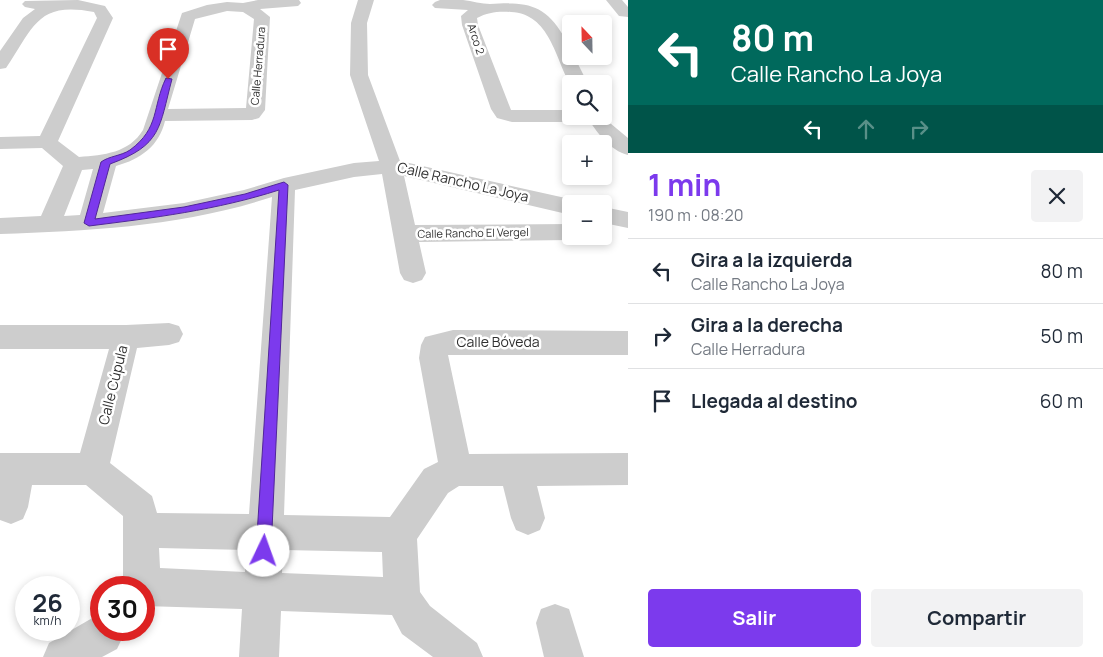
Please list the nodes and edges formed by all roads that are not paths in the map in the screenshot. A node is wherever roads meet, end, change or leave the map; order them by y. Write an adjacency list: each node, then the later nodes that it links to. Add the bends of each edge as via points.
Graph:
1 (366, 0): 28 (street, Calle Rancho El Vergel, via 359,23 359,75)
2 (614, 0): 11 (street)
3 (115, 1): 13 (street)
4 (293, 3): 8 (street)
5 (30, 4): 6 (street)
6 (57, 5): 13 (street, via 74,4 100,9); 18 (street, via 36,14 31,29)
7 (440, 5): 9 (street)
8 (247, 7): 10 (street, via 232,5); 17 (street, Calle Herradura, via 262,17)
9 (486, 8): 14 (street, Arco 2, via 469,16); 19 (street, Arco 2, via 514,8 540,17)
10 (189, 14): 15 (street); 20 (street)
11 (627, 14)
12 (491, 24): 14 (street)
13 (97, 25): 23 (street)
14 (470, 25): 21 (street, Arco 2, via 504,114)
15 (210, 26)
16 (245, 26): 17 (street)
17 (262, 26): 20 (street, Calle Herradura, via 255,110 252,114)
18 (0, 64)
19 (574, 75)
20 (157, 115): 26 (street, via 155,129 145,142 131,154)
21 (562, 116)
22 (602, 125): 25 (street)
23 (47, 142): 24 (street); 27 (street)
24 (0, 143)
25 (628, 149)
26 (106, 162): 27 (street); 33 (street)
27 (74, 164): 34 (street)
28 (391, 166): 29 (street, Calle Rancho La Joya, via 354,170); 30 (street, Calle Rancho La Joya); 39 (street, Calle Rancho El Vergel)
29 (284, 185): 33 (street, Calle Rancho La Joya, via 184,211); 52 (street)
30 (562, 205)
31 (612, 217): 32 (street)
32 (628, 220)
33 (89, 223): 34 (street, Calle Rancho La Joya)
34 (49, 225): 35 (street, Calle Rancho La Joya)
35 (0, 226)
36 (562, 232): 39 (street, Calle Rancho El Vergel)
37 (612, 232): 38 (street)
38 (628, 232)
39 (407, 234): 40 (street)
40 (413, 273)
41 (169, 334): 43 (street)
42 (0, 337): 43 (street, Calle Cúpula)
43 (126, 337): 45 (street, Calle Cúpula)
44 (628, 344): 48 (street, Calle Bóveda, via 453,342 436,345 433,358)
45 (92, 469): 47 (street); 54 (street, via 140,508)
46 (628, 469): 49 (street)
47 (9, 470): 50 (street)
48 (456, 470): 49 (street); 53 (street, via 436,481)
49 (516, 470): 51 (street)
50 (11, 507)
51 (528, 518)
52 (264, 532): 53 (street); 54 (street); 55 (street)
53 (399, 536): 56 (street)
54 (142, 565): 55 (street)
55 (262, 590): 56 (street); 59 (street)
56 (402, 596): 60 (street, via 416,620)
57 (92, 641): 58 (street)
58 (63, 657)
59 (259, 657)
60 (463, 657)

